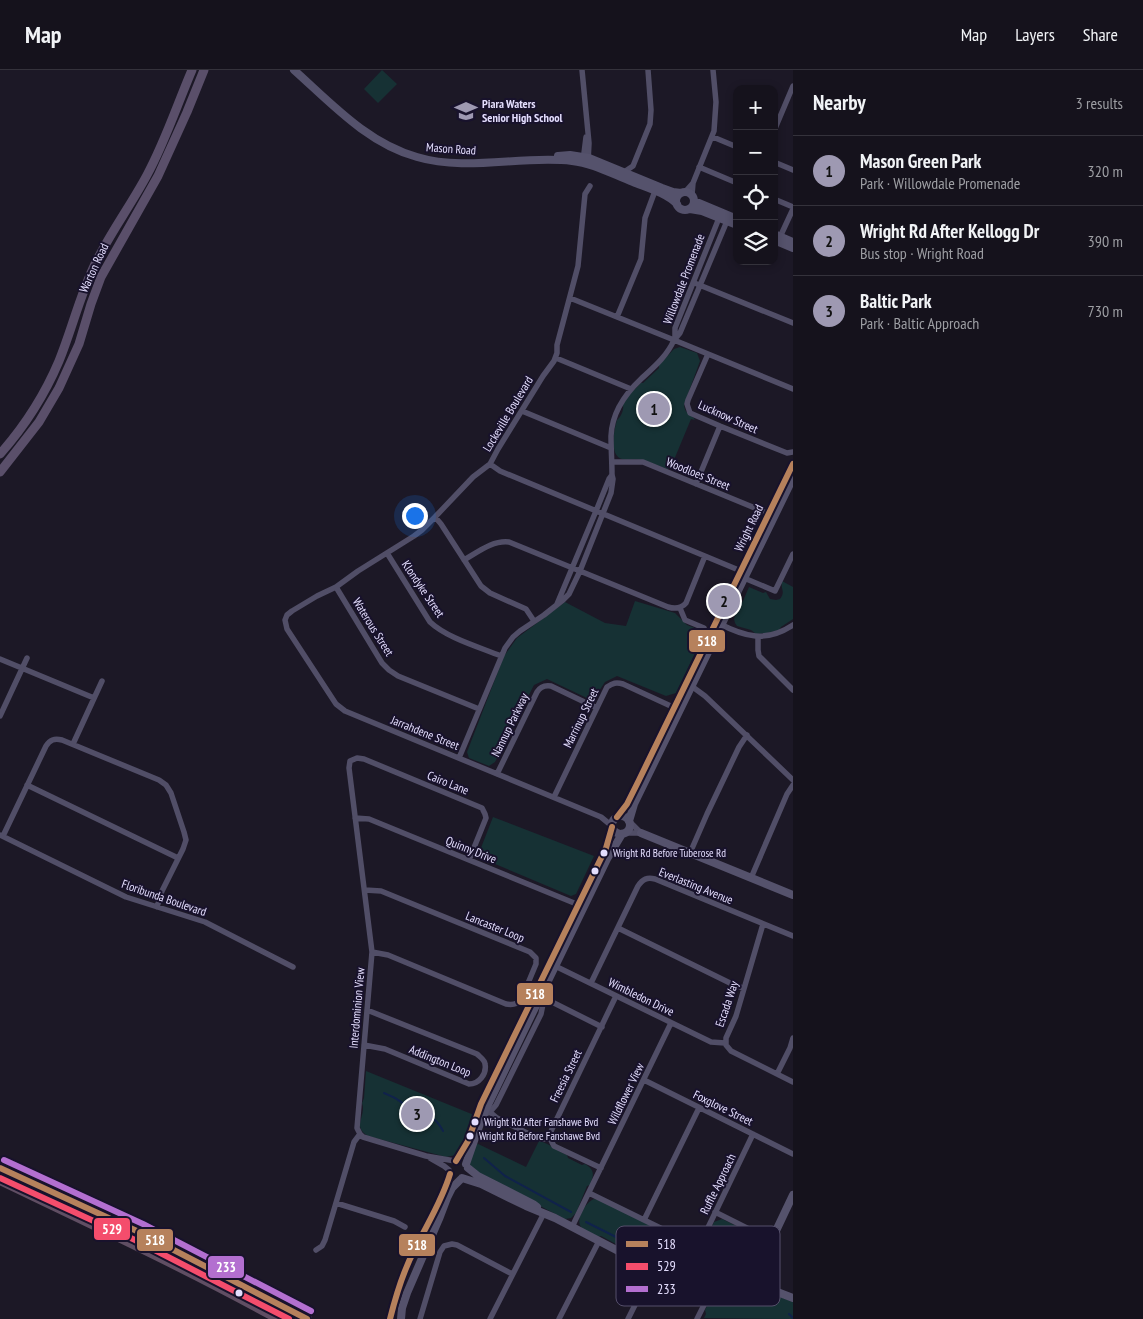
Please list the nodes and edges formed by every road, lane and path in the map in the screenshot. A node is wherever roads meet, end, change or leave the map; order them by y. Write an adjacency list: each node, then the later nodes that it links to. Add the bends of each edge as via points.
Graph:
1 (192, 70): 30 (main road, Warton Road, via 147,176)
2 (204, 70): 33 (main road, Warton Road, via 158,176)
3 (294, 70): 11 (main road, Mason Road, via 369,135 417,158 450,163)
4 (582, 70): 11 (street)
5 (648, 70): 13 (street, via 651,118)
6 (714, 70): 9 (street)
7 (793, 86): 8 (street)
8 (774, 130)
9 (713, 137): 10 (street); 14 (street)
10 (733, 145)
11 (586, 160): 16 (main road, Mason Road); 20 (main road, Mason Road)
12 (778, 164): 15 (street)
13 (633, 166): 16 (street); 17 (street)
14 (699, 167): 18 (street); 21 (street)
15 (793, 170)
16 (624, 172): 17 (main road, Mason Road)
17 (636, 177): 21 (main road, Mason Road)
18 (733, 181)
19 (590, 186): 38 (street, Lockeville Boulevard, via 585,194 580,257)
20 (655, 191): 23 (main road, Mason Road); 39 (street, via 645,218 641,259)
21 (688, 195): 23 (main road, via 676,199); 25 (main road, via 693,206); 26 (main road, Mason Road)
22 (778, 201): 24 (street)
23 (677, 204): 25 (main road, Mason Road, via 682,210)
24 (793, 208): 29 (street)
25 (690, 209): 27 (main road)
26 (733, 217)
27 (723, 219): 28 (main road); 36 (street, Willowdale Promenade); 37 (street, Willowdale Promenade)
28 (733, 223)
29 (778, 234)
30 (110, 237): 33 (main road); 50 (main road, Warton Road, via 89,278 47,386)
31 (778, 238): 34 (main road)
32 (778, 238): 35 (main road)
33 (120, 242): 54 (main road, Warton Road, via 96,286 79,344 60,388 39,422)
34 (793, 242)
35 (793, 248)
36 (693, 282): 37 (street); 41 (street, Willowdale Promenade, via 675,328)
37 (700, 285): 40 (street); 41 (street, Willowdale Promenade)
38 (570, 298): 39 (street); 43 (street, Lockeville Boulevard)
39 (617, 317): 41 (street)
40 (793, 323)
41 (674, 340): 42 (street); 44 (street, Willowdale Promenade, via 660,361)
42 (708, 354): 45 (street); 47 (street, Lucknow Street, via 687,404 690,413)
43 (556, 358): 44 (street); 46 (street, Lockeville Boulevard)
44 (631, 389): 48 (street, Willowdale Promenade, via 618,407)
45 (793, 389)
46 (522, 411): 48 (street); 52 (street, Lockeville Boulevard)
47 (720, 426): 49 (street, Lucknow Street); 57 (street)
48 (611, 448): 51 (street, Willowdale Promenade)
49 (791, 453): 53 (street, Lucknow Street)
50 (0, 454)
51 (612, 462): 55 (street, Willowdale Promenade); 57 (street, Woodloes Street, via 642,462)
52 (490, 464): 58 (street); 61 (street, Lockeville Boulevard, via 473,477)
53 (793, 464): 60 (main road, Wright Road)
54 (0, 472)
55 (612, 475): 58 (street, Willowdale Promenade); 59 (street, Willowdale Promenade, via 613,485)
56 (793, 478): 60 (main road, Wright Road)
57 (696, 484): 60 (street, Woodloes Street)
58 (596, 511): 59 (street); 66 (street, Willowdale Promenade)
59 (603, 514): 64 (street); 67 (street, Willowdale Promenade)
60 (772, 515): 68 (main road, Wright Road)
61 (435, 518): 62 (street, Lockeville Boulevard); 65 (street)
62 (388, 553): 69 (street, Lockeville Boulevard); 78 (street, Klondyke Street, via 433,625)
63 (793, 554): 68 (street, via 775,591)
64 (705, 556): 68 (street); 71 (street, via 686,603)
65 (464, 560): 66 (street, via 504,541); 73 (street, via 481,586 526,609)
66 (573, 567): 67 (street); 70 (street, Willowdale Promenade)
67 (580, 571): 70 (street, Willowdale Promenade, via 569,594); 71 (street, via 668,607)
68 (743, 574): 74 (main road, Wright Road)
69 (336, 587): 72 (street, Lockeville Boulevard, via 292,611); 88 (street, Waterous Street, via 389,670)
70 (556, 605): 73 (street, Willowdale Promenade)
71 (680, 608): 76 (street, via 685,620)
72 (286, 618): 92 (street, Jarrahdene Street, via 286,629 341,709)
73 (534, 621): 78 (street, Willowdale Promenade, via 513,637)
74 (718, 624): 77 (street); 83 (main road, Wright Road)
75 (793, 625): 77 (street)
76 (704, 628)
77 (758, 637): 84 (street, via 759,656)
78 (501, 656): 88 (street, Willowdale Promenade)
79 (27, 658): 81 (street)
80 (0, 659): 81 (street)
81 (22, 668): 85 (street); 89 (street)
82 (102, 681): 85 (street)
83 (689, 685): 87 (main road, Wright Road); 90 (street, via 703,693); 102 (main road, Wright Road, via 634,804)
84 (793, 690)
85 (94, 698): 91 (street)
86 (597, 708): 87 (street, Marrinup Street, via 607,687 615,682); 94 (street, Nannup Parkway, via 551,686 541,687); 98 (street, Marrinup Street)
87 (674, 708): 100 (main road, Wright Road, via 629,799)
88 (479, 709): 92 (street, Willowdale Promenade)
89 (0, 715)
90 (747, 735): 95 (street); 107 (street, via 706,814)
91 (73, 744): 96 (street, via 57,739 49,742); 108 (street, via 166,785 186,840)
92 (459, 758): 94 (street, Jarrahdene Street)
93 (353, 759): 101 (street, Interdominion View, via 349,768); 109 (street, Cairo Lane, via 364,759 482,808 486,818)
94 (497, 774): 98 (street, Jarrahdene Street)
95 (793, 780)
96 (27, 785): 106 (street); 108 (street)
97 (793, 785): 110 (street)
98 (554, 797): 99 (street, Jarrahdene Street)
99 (601, 817): 100 (street, Jarrahdene Street); 103 (street, Jarrahdene Street)
100 (616, 817): 102 (main road, via 625,817); 103 (main road)
101 (355, 818): 109 (street, Quinny Drive, via 369,819); 111 (street, Interdominion View)
102 (629, 822): 104 (street); 105 (main road, via 629,829)
103 (612, 827): 105 (main road, via 615,832); 113 (main road, via 606,848)
104 (641, 833): 105 (street); 107 (main road)
105 (623, 834): 119 (main road)
106 (1, 836): 114 (street, Floribunda Boulevard, via 126,897)
107 (690, 853): 110 (main road)
108 (178, 858): 114 (street)
109 (469, 860): 113 (street, Quinny Drive)
110 (751, 878): 112 (main road)
111 (365, 890): 118 (street, Interdominion View); 118 (street, Lancaster Loop, via 381,891 530,952 536,958 536,964 521,1000 510,1005)
112 (793, 896)
113 (579, 905): 119 (main road)
114 (157, 906): 120 (street, Floribunda Boulevard, via 205,922)
115 (763, 924): 116 (street, Everlasting Avenue, via 650,878 640,884); 117 (street, Everlasting Avenue); 122 (street, Escada Way)
116 (618, 928): 121 (street, Everlasting Avenue); 122 (street)
117 (793, 936)
118 (372, 952): 125 (street, Interdominion View)
119 (552, 965): 121 (street, Wimbledon Drive); 124 (main road); 141 (main road, via 481,1104 468,1141)
120 (293, 967)
121 (591, 983): 123 (street, Wimbledon Drive)
122 (744, 988): 129 (street, Escada Way)
123 (616, 996): 126 (street, Wimbledon Drive); 127 (street, Freesia Street)
124 (542, 1000): 127 (street); 135 (main road)
125 (367, 1010): 130 (street, Interdominion View); 130 (street, Addington Loop, via 477,1054 485,1063 485,1069 478,1082 469,1084 385,1049)
126 (671, 1023): 129 (street, Wimbledon Drive, via 711,1042); 132 (street, Wildflower View)
127 (602, 1026): 138 (street, Freesia Street)
128 (793, 1038): 131 (street)
129 (726, 1043): 131 (street, Escada Way, via 731,1052)
130 (364, 1045): 136 (street, Interdominion View)
131 (777, 1074): 133 (street, Escada Way)
132 (644, 1080): 134 (street, Foxglove Street); 144 (street, Wildflower View)
133 (793, 1082)
134 (699, 1108): 137 (street, Foxglove Street); 153 (street)
135 (487, 1113): 138 (street, via 541,1139); 142 (main road)
136 (360, 1134): 140 (street); 150 (street, Interdominion View, via 354,1142)
137 (754, 1134): 139 (street, Foxglove Street); 152 (street, Ruffle Approach)
138 (550, 1139): 144 (street, via 557,1147)
139 (793, 1154)
140 (426, 1156): 141 (street); 145 (street)
141 (456, 1161): 142 (main road); 145 (main road)
142 (467, 1166): 146 (main road); 151 (main road, via 478,1176)
143 (0, 1168): 169 (highway, via 140,1232)
144 (601, 1168): 148 (street, Wildflower View)
145 (450, 1172): 146 (main road, via 455,1178); 170 (main road, via 398,1286)
146 (462, 1178): 151 (main road); 171 (main road, via 447,1198 407,1293)
147 (0, 1180): 168 (highway)
148 (589, 1193): 153 (street, Ruffle Approach); 159 (street, Wildflower View)
149 (793, 1195): 157 (main road)
150 (336, 1204): 158 (street); 161 (street, Interdominion View, via 324,1244)
151 (543, 1212): 159 (main road); 163 (street)
152 (715, 1212): 155 (street, Ruffle Approach); 156 (street)
153 (644, 1220): 154 (street, Ruffle Approach)
154 (656, 1226)
155 (709, 1226)
156 (744, 1226)
157 (779, 1226)
158 (405, 1227)
159 (572, 1227): 160 (main road)
160 (599, 1241): 162 (main road); 174 (street)
161 (316, 1250)
162 (616, 1250)
163 (512, 1274): 172 (street, via 456,1245 444,1246); 173 (street)
164 (780, 1293): 165 (main road)
165 (793, 1298)
166 (635, 1306): 175 (street)
167 (704, 1306): 176 (street)
168 (280, 1319)
169 (307, 1319)
170 (390, 1319)
171 (400, 1319)
172 (420, 1319)
173 (490, 1319)
174 (559, 1319)
175 (628, 1319)
176 (697, 1319)

